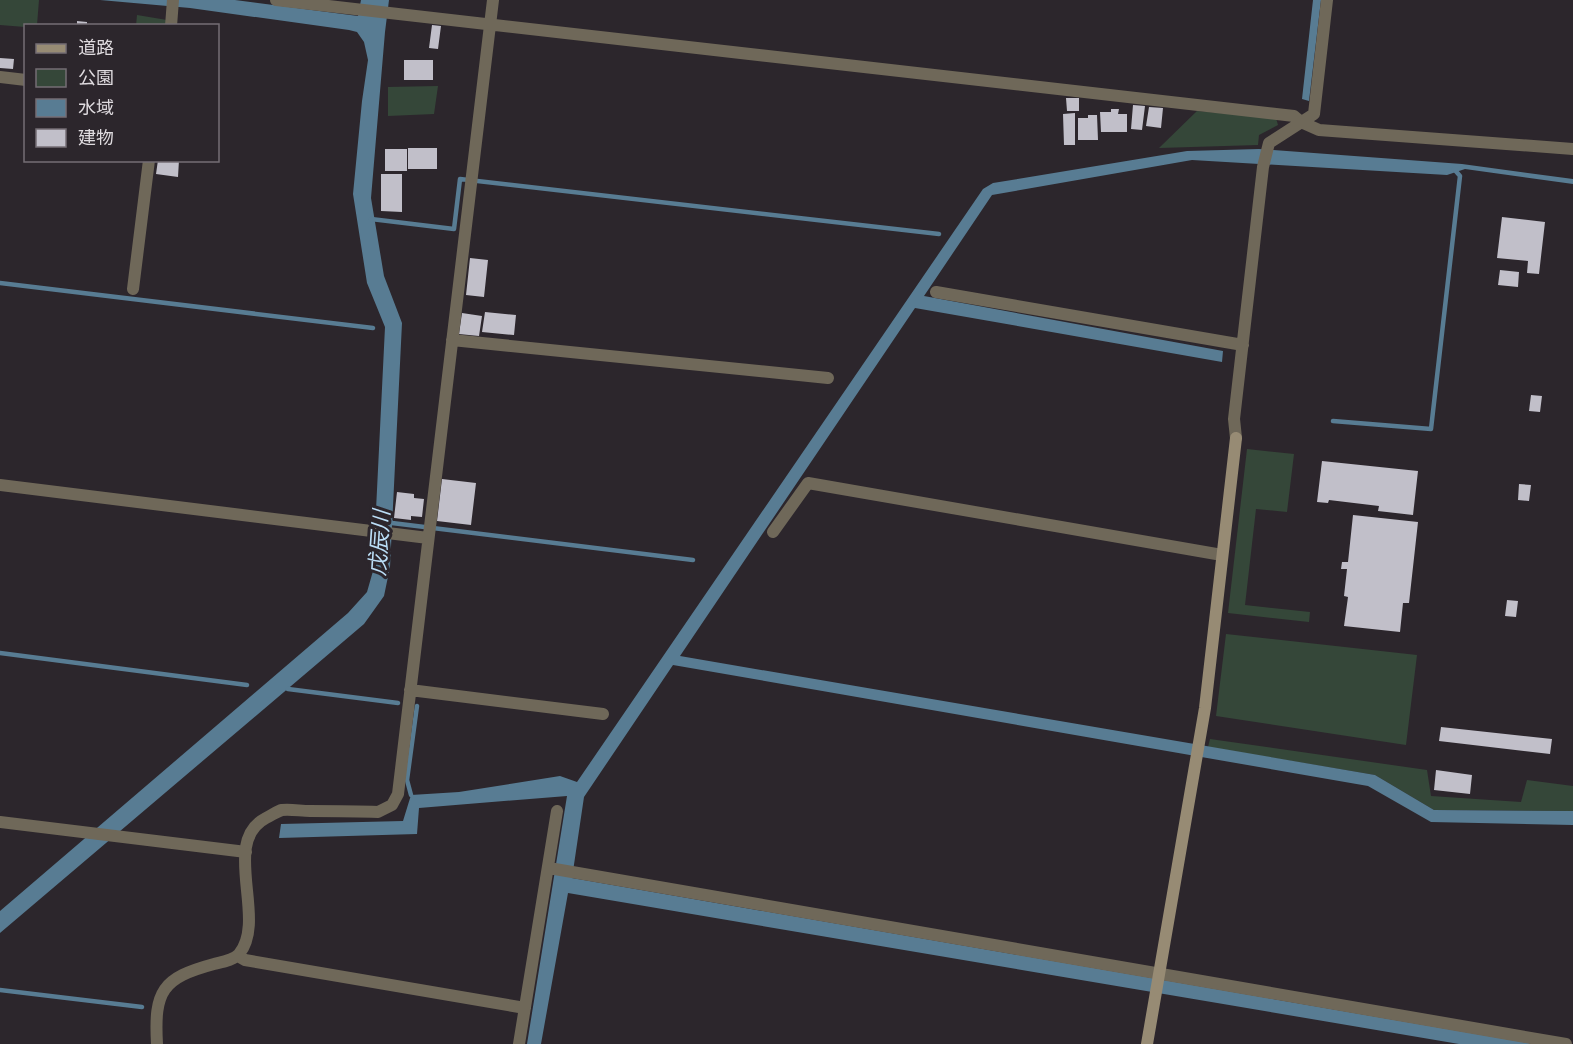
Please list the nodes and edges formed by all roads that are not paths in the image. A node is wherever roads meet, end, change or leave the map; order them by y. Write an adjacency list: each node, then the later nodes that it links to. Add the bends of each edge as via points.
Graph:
1 (276, 0): 6 (street)
2 (493, 0): 6 (street)
3 (1328, 0): 9 (street, via 1314,114)
4 (173, 6): 5 (street)
5 (171, 24)
6 (490, 25): 9 (street, via 1294,116); 14 (street)
7 (0, 77): 8 (street)
8 (24, 80)
9 (1301, 122): 10 (street, via 1319,130); 15 (street, via 1269,143)
10 (1573, 148)
11 (149, 162): 12 (street)
12 (133, 289)
13 (936, 292): 15 (street)
14 (452, 340): 16 (street); 18 (street)
15 (1243, 345): 20 (street)
16 (828, 378)
17 (0, 486): 18 (street, via 398,534)
18 (429, 531): 21 (street)
19 (773, 532): 20 (street, via 808,483)
20 (1222, 555): 28 (street, via 1199,742)
21 (410, 690): 22 (street); 25 (street, via 398,794 392,805 378,812 281,810 261,821 250,834)
22 (603, 714)
23 (557, 811): 26 (street)
24 (0, 822): 25 (street)
25 (246, 852): 27 (street, via 250,923)
26 (549, 868): 28 (street); 29 (street)
27 (238, 956): 29 (street); 30 (street, via 172,980 159,996)
28 (1159, 974): 32 (street); 33 (street)
29 (525, 1008): 31 (street)
30 (157, 1044)
31 (519, 1044)
32 (1147, 1044)
33 (1566, 1044)

